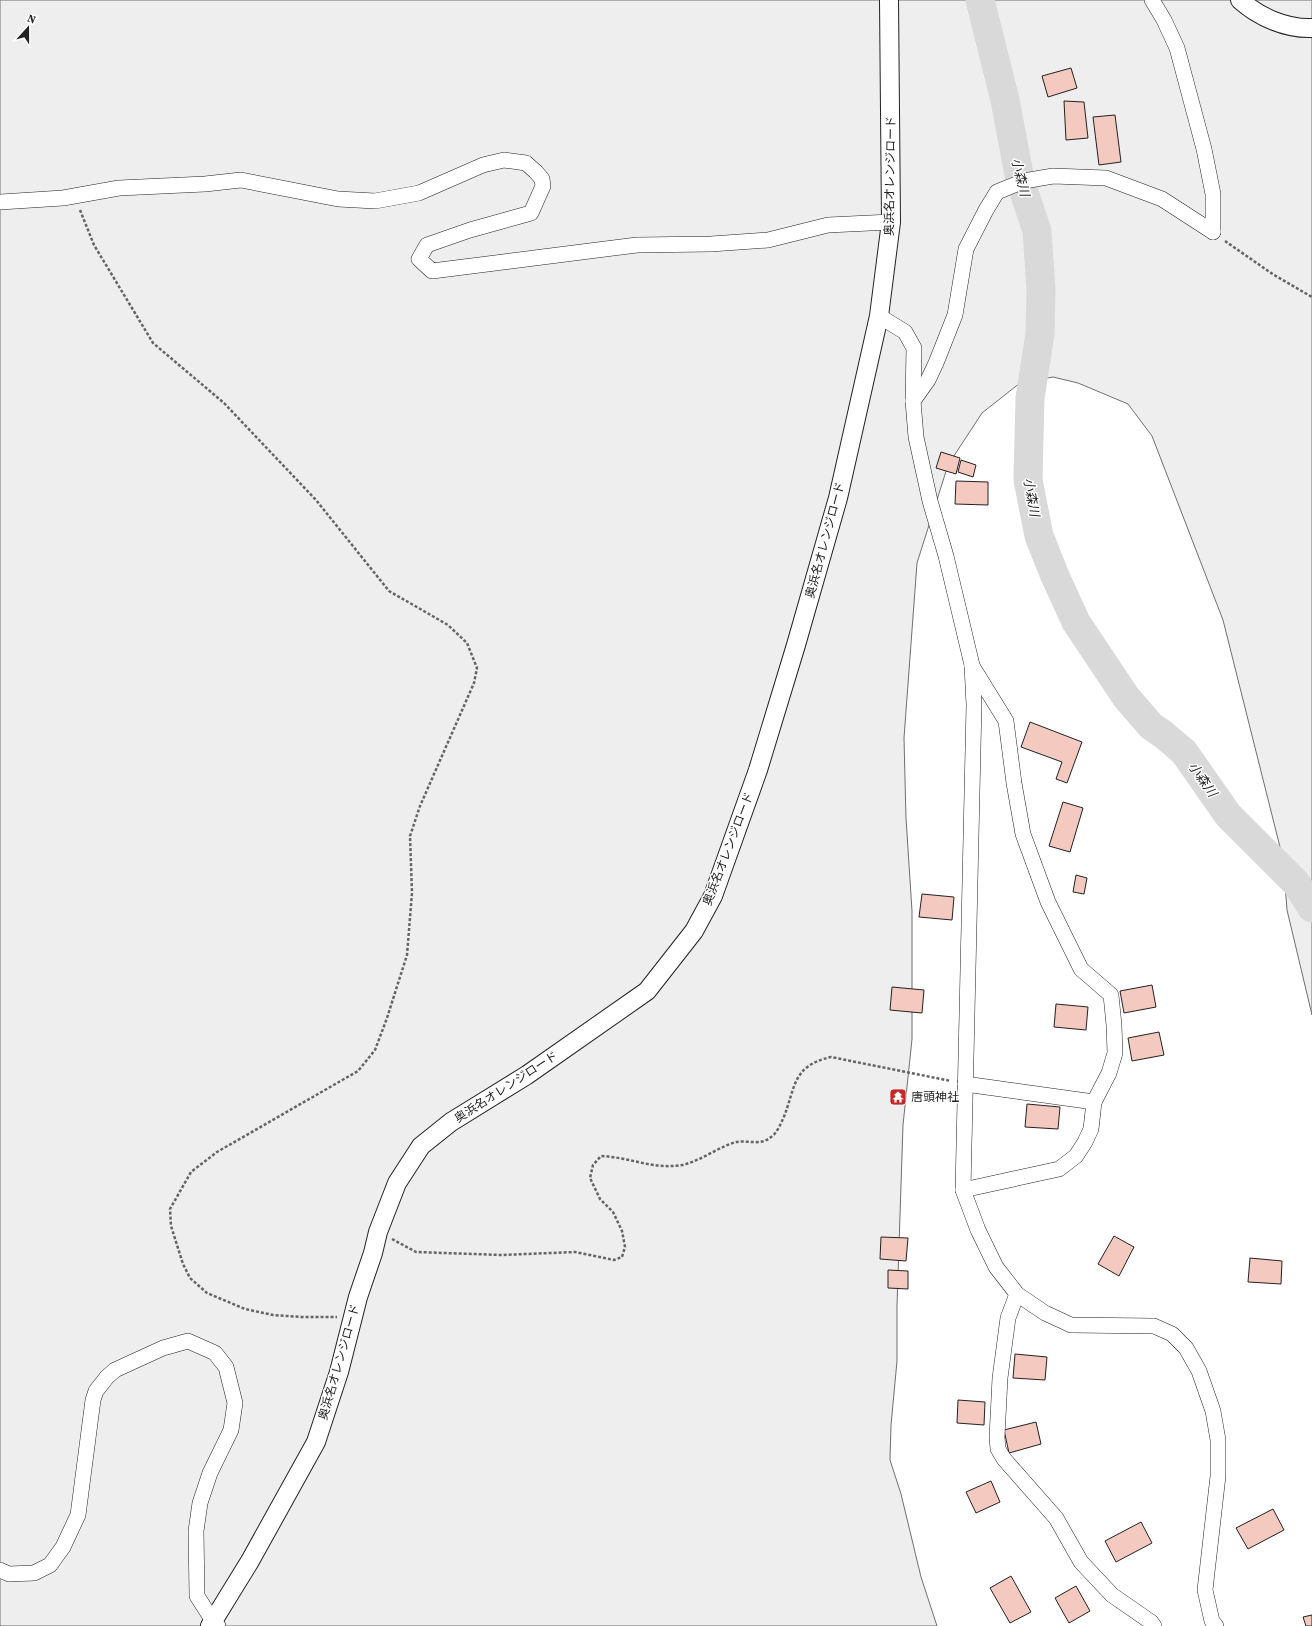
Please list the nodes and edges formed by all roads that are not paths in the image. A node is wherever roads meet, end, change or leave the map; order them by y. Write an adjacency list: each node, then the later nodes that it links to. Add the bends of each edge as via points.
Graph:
1 (889, 0): 6 (street, 奥浜名オレンジロード)
2 (1152, 0): 8 (street, via 1177,48 1204,148 1213,194 1213,232 1162,200 1106,178 1053,176 1024,181 998,192 966,249 955,315 928,380)
3 (1240, 0): 4 (street, via 1268,19)
4 (1312, 28)
5 (0, 202): 6 (street, via 75,197 120,188 241,180 338,199 375,201 420,193 483,165 504,160 526,163 536,172 543,186 531,213 427,245 419,259 432,271 637,245 768,240 828,225)
6 (891, 222): 7 (street, 奥浜名オレンジロード)
7 (879, 316): 8 (street, via 905,332 914,348); 15 (street, 奥浜名オレンジロード, via 838,498 796,645 758,770 713,896 694,931 647,990 527,1075 452,1122 421,1146 397,1183 378,1232 339,1372 316,1442)
8 (913, 401): 9 (street, via 920,459)
9 (972, 666): 10 (street, via 974,705); 11 (street, via 1006,721 1023,834 1048,902 1081,969 1111,995 1115,1053)
10 (965, 1084): 11 (street); 12 (street)
11 (1094, 1102): 12 (street, via 1091,1129 1085,1142 1076,1156 1059,1169)
12 (963, 1190): 13 (street, via 996,1267)
13 (1018, 1294): 16 (street, via 1008,1318 1001,1370 998,1449 1056,1518 1081,1562 1112,1595); 17 (street, via 1045,1313 1071,1325 1154,1326 1172,1334 1186,1348 1202,1378 1213,1411 1218,1440 1218,1476 1204,1590 1212,1621)
14 (0, 1570): 15 (street, via 9,1574 34,1573 50,1565 63,1547 78,1515 93,1400 96,1391 107,1377 115,1370 163,1348 188,1341 215,1353 226,1367 235,1403 231,1430 210,1472 200,1503 196,1531 197,1596)
15 (214, 1624)
16 (1154, 1626)
17 (1216, 1626)

